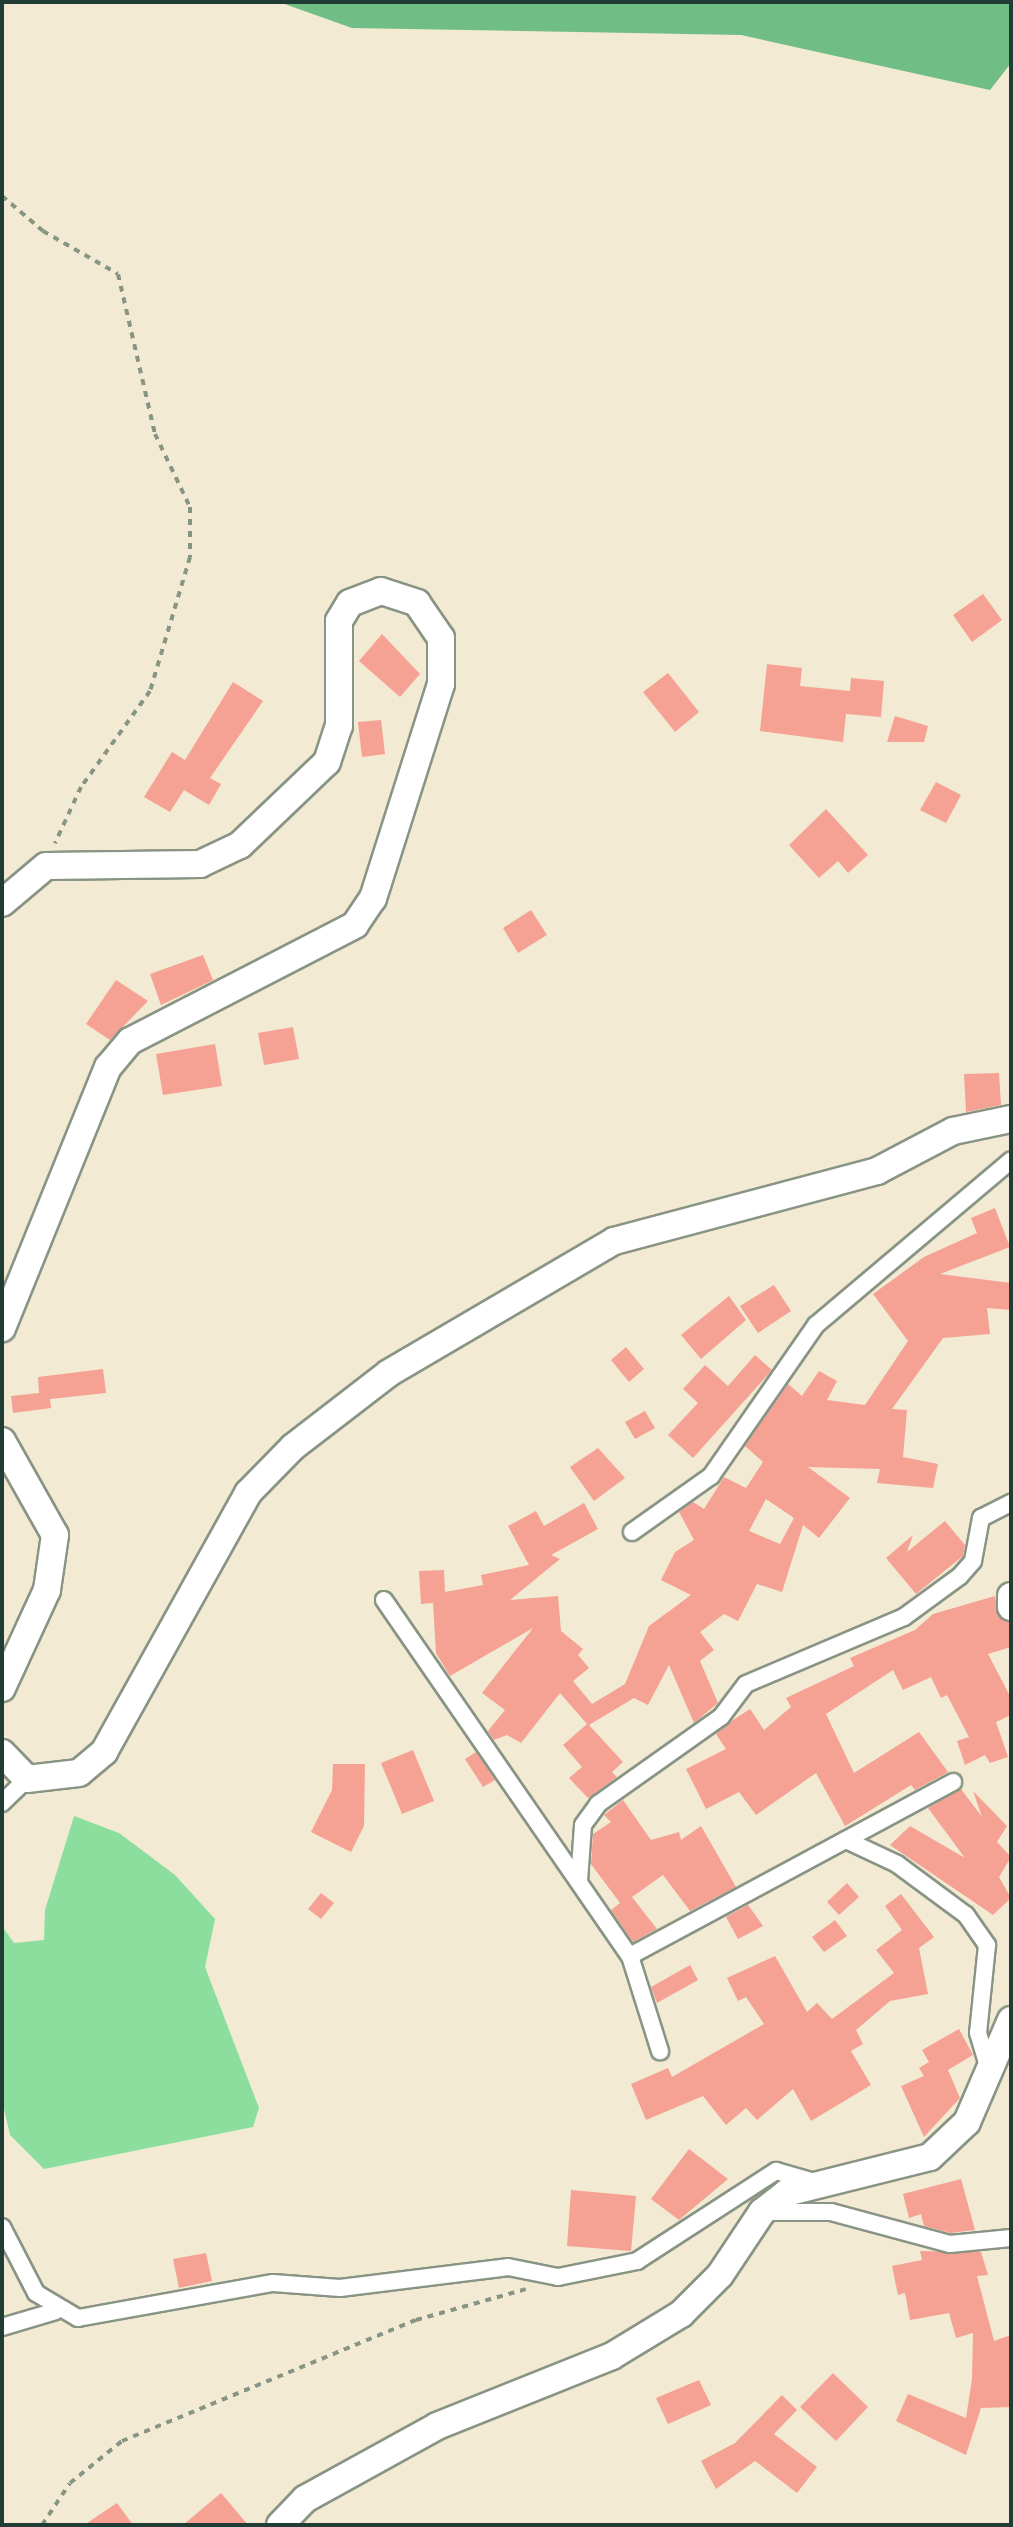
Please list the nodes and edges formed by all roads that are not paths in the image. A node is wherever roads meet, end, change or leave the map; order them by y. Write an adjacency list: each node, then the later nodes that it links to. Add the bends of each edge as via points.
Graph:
1 (2, 903): 4 (main road, via 46,866 125,861 166,867 222,857 327,762 339,726 339,621 350,603 381,591 417,603 441,638 441,684 373,898 355,925 130,1041 108,1067)
2 (1011, 1119): 13 (main road, via 953,1131 877,1171 614,1241 389,1373 293,1447 248,1493 104,1752 79,1773)
3 (1011, 1160): 7 (street, via 816,1325 711,1476)
4 (2, 1328)
5 (2, 1441): 11 (main road, via 55,1535 47,1590)
6 (1011, 1503): 17 (street, via 981,1518 973,1561 960,1576 904,1617 746,1684 721,1717 598,1804 583,1825)
7 (632, 1532)
8 (1011, 1596): 10 (main road)
9 (384, 1600): 17 (street)
10 (1011, 1607)
11 (2, 1688)
12 (2, 1753): 13 (main road)
13 (27, 1779): 15 (street)
14 (953, 1782): 16 (street)
15 (2, 1803)
16 (846, 1840): 18 (street); 21 (street, via 897,1864 966,1915 987,1945 978,2033)
17 (579, 1881): 18 (street)
18 (630, 1956): 20 (street)
19 (1011, 2020): 21 (main road)
20 (660, 2051)
21 (989, 2071): 22 (main road, via 967,2122 930,2157 880,2175)
22 (814, 2182): 23 (main road); 26 (street, via 776,2171 637,2261 558,2277 508,2267 340,2288 273,2283 78,2318)
23 (762, 2212): 25 (street, via 831,2212 950,2244); 28 (main road, via 720,2275 681,2314 612,2356 437,2426 305,2499)
24 (2, 2227): 26 (street, via 36,2293)
25 (1011, 2238)
26 (56, 2311): 27 (street)
27 (2, 2327)
28 (280, 2525)

